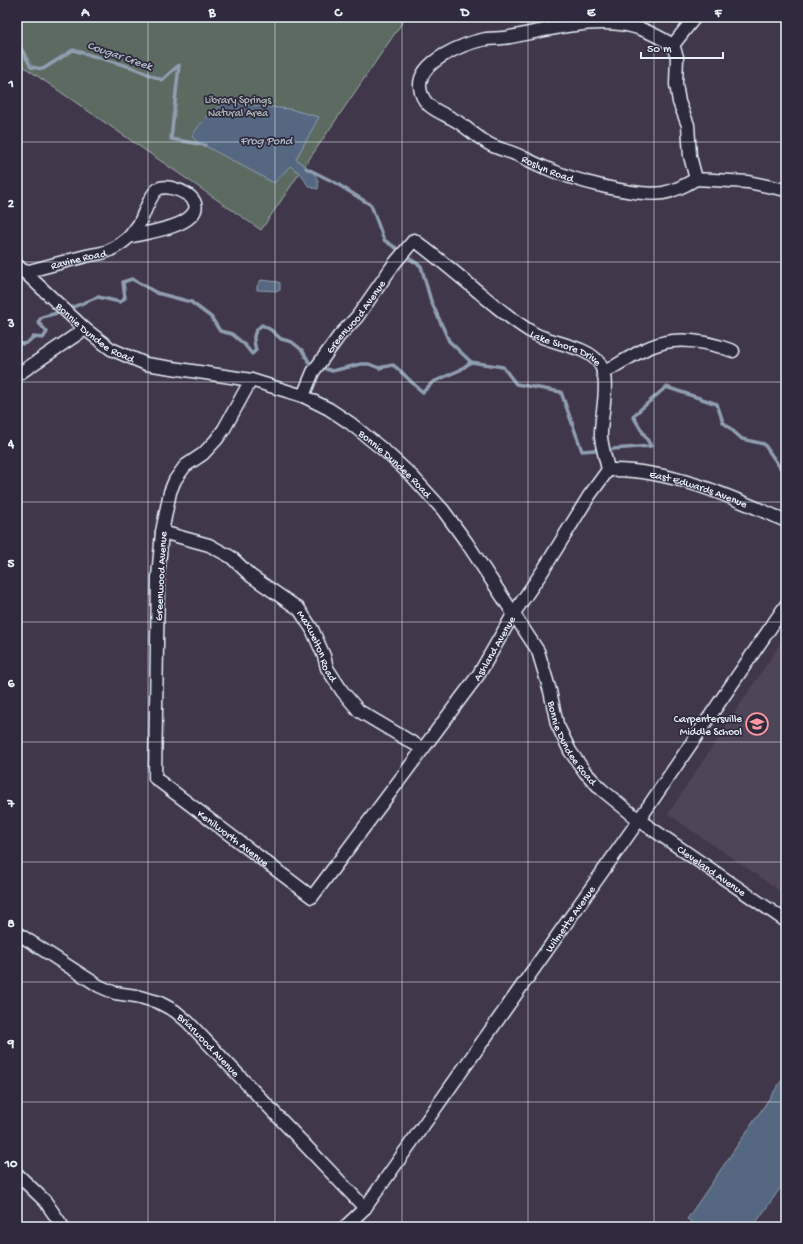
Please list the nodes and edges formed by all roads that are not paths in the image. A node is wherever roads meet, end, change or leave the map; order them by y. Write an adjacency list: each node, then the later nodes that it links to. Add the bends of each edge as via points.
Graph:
1 (695, 17): 2 (street)
2 (673, 45): 3 (street, via 677,57 676,84 679,102 688,125 690,156); 3 (street, Roslyn Road, via 639,28 602,23 486,39 437,58 422,74 420,88 423,99 431,107 458,121 492,146 577,178 612,188 663,193)
3 (696, 179): 4 (street, via 748,182)
4 (786, 190)
5 (129, 236): 5 (street, Ravine Road, via 159,188 167,188 194,199 196,208 188,219 163,229); 7 (street, Ravine Road, via 109,251)
6 (414, 240): 10 (street, Lake Shore Drive, via 514,321 536,334 583,351 593,357); 13 (street, Greenwood Avenue, via 313,372)
7 (21, 268): 8 (street, Bonnie Dundee Road)
8 (85, 329): 11 (street); 12 (street, Bonnie Dundee Road, via 111,350 146,364)
9 (733, 351): 10 (street, Lake Shore Drive, via 712,344 672,341 642,351)
10 (603, 373): 14 (street, via 604,409 601,436)
11 (17, 375)
12 (251, 380): 13 (street, Bonnie Dundee Road); 16 (street, Greenwood Avenue, via 216,440 186,466 175,480)
13 (303, 396): 18 (street, Bonnie Dundee Road, via 330,409 350,423 413,476 443,510)
14 (608, 470): 15 (street, East Edwards Avenue, via 645,472 687,482 731,496); 18 (street, Ashland Avenue)
15 (786, 521)
16 (162, 532): 19 (street, Maxwelton Road, via 209,545 231,557 251,576 298,609 312,629 327,668 359,711); 20 (street, Greenwood Avenue, via 158,577)
17 (786, 605): 21 (street, Wilmette Avenue)
18 (514, 614): 19 (street, Ashland Avenue, via 479,674); 21 (street, Bonnie Dundee Road, via 538,651 557,724 570,751 601,790)
19 (424, 749): 22 (street, Ashland Avenue)
20 (155, 778): 22 (street, Kenilworth Avenue)
21 (639, 820): 23 (street, Cleveland Avenue); 26 (street, Wilmette Avenue)
22 (312, 897)
23 (786, 921)
24 (17, 932): 26 (street, Briarwood Avenue, via 99,986 115,993 158,1002 175,1011)
25 (17, 1174): 27 (street, via 45,1201)
26 (365, 1208): 28 (street, Wilmette Avenue)
27 (63, 1227)
28 (345, 1227)

